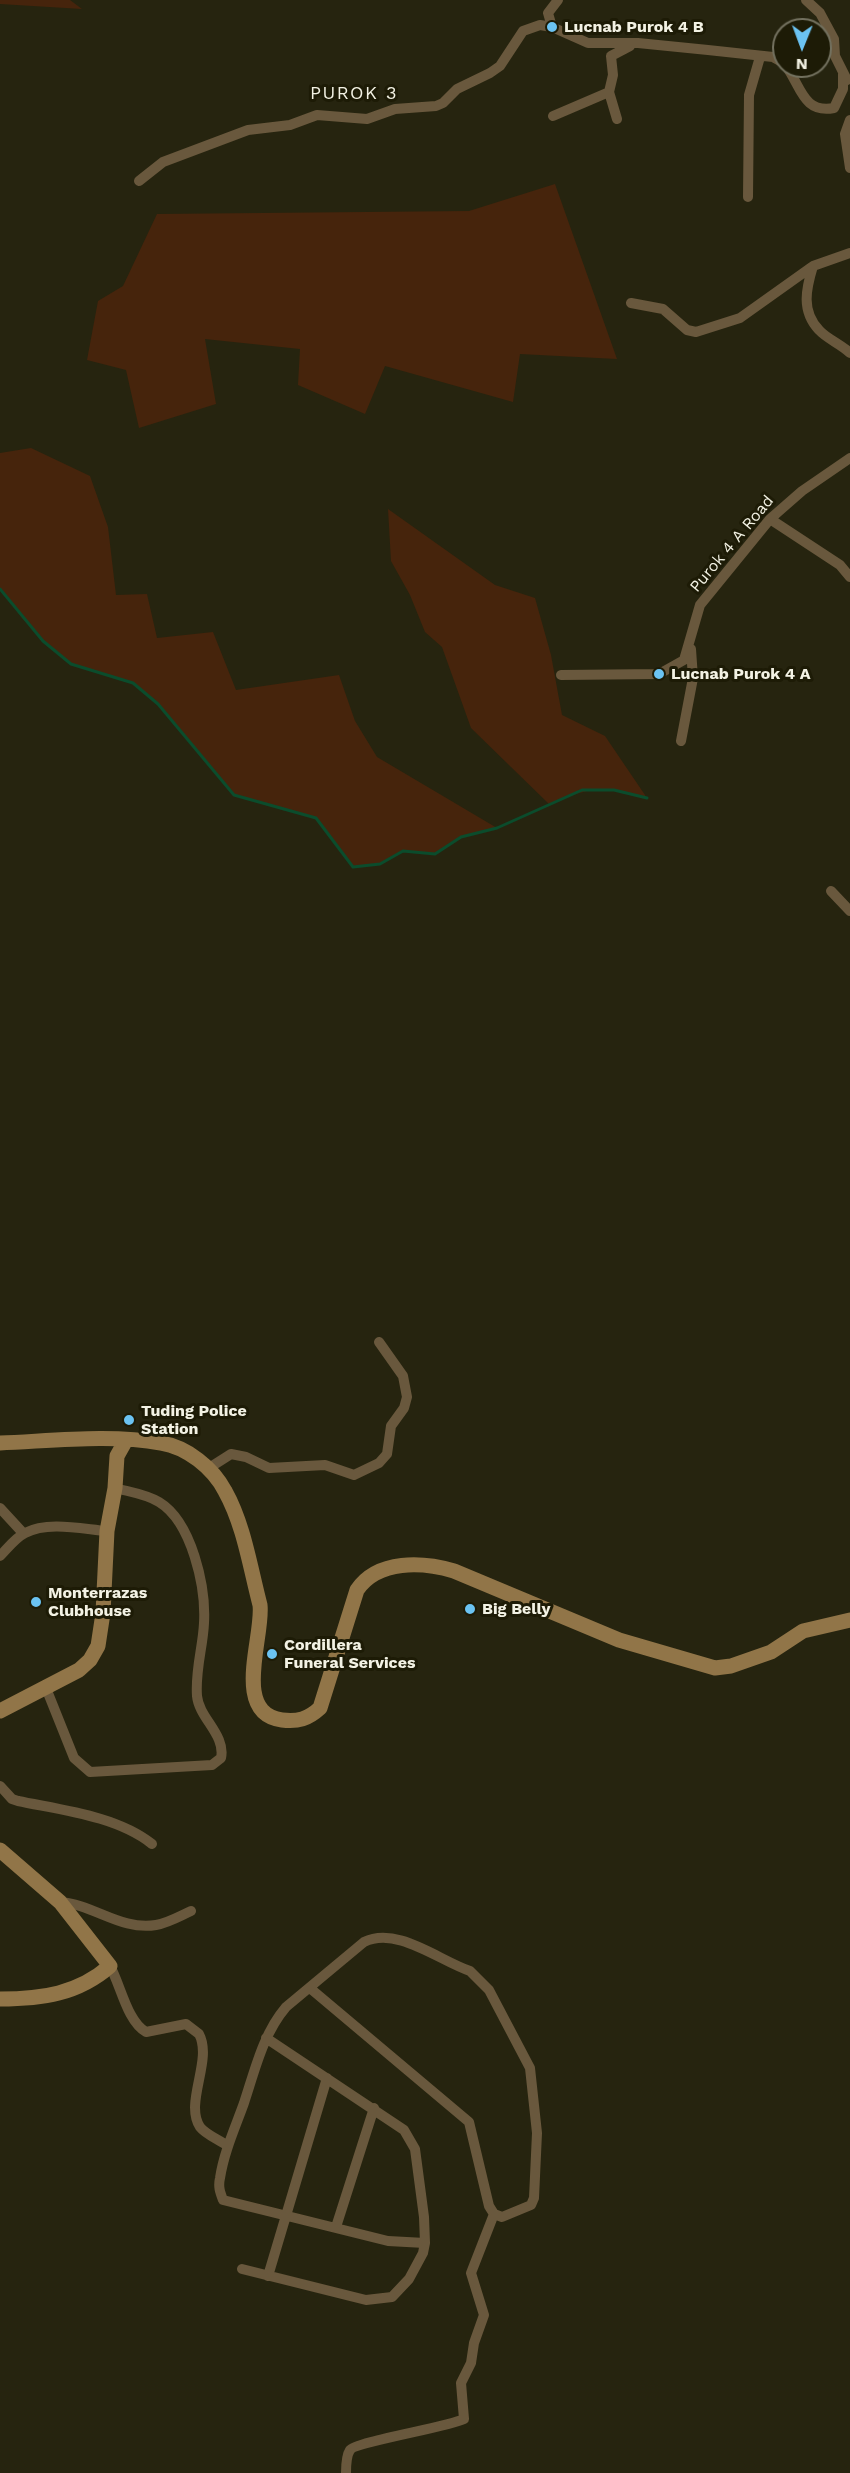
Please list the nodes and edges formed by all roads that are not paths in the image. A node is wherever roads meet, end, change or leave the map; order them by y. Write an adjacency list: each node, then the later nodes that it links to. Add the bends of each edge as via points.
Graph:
1 (558, 0): 3 (street, via 548,13)
2 (806, 0): 7 (street, via 820,13 834,39 835,56)
3 (552, 27): 4 (street, via 588,43); 15 (street, via 523,31 500,66 457,88 436,106 395,109 367,118 317,115 290,125 248,130 163,162)
4 (638, 43): 5 (street); 10 (street, via 611,56 613,75)
5 (760, 57): 6 (street); 16 (street, via 749,95)
6 (772, 57)
7 (843, 74): 8 (street, via 843,89 834,108 820,110 807,103); 9 (street)
8 (793, 78)
9 (850, 87)
10 (609, 92): 11 (street); 12 (street)
11 (553, 116)
12 (617, 119)
13 (850, 120): 14 (street, via 845,134)
14 (850, 168)
15 (139, 181)
16 (748, 197)
17 (850, 253): 18 (street)
18 (813, 266): 19 (street, via 740,318 696,332 687,330 663,309); 20 (street, via 805,294 810,317 820,331)
19 (631, 303)
20 (850, 353)
21 (850, 458): 22 (street, Purok 4 A Road, via 802,490)
22 (770, 519): 23 (street, via 840,565); 24 (street, Purok 4 A Road, via 700,605)
23 (850, 577)
24 (690, 646): 25 (street, Purok 4 A Road, via 684,660 659,674); 26 (street, Purok 4 A Road, via 693,678)
25 (561, 675)
26 (681, 741)
27 (831, 891): 28 (street)
28 (850, 911)
29 (379, 1342): 34 (street, via 407,1387 404,1408 391,1426 387,1454 379,1463 354,1475 325,1465 269,1468 231,1454)
30 (108, 1440): 31 (main road); 32 (main road); 33 (main road)
31 (126, 1440): 33 (main road); 34 (main road, via 162,1443)
32 (0, 1443)
33 (117, 1456): 35 (main road)
34 (209, 1468): 40 (main road, via 232,1505 260,1605 262,1619 252,1671 256,1700 263,1711 277,1719 306,1719 320,1708 357,1590 376,1573 401,1566 433,1565 454,1571 619,1640 715,1668 771,1652 803,1631)
35 (115, 1488): 37 (main road); 41 (street, via 148,1496 164,1506 177,1520 196,1558 204,1624 199,1648 198,1700 218,1736 221,1758 212,1765 90,1773 74,1758)
36 (0, 1508): 38 (street)
37 (107, 1531): 38 (street, via 52,1527); 41 (main road, via 98,1646 79,1670)
38 (23, 1533): 39 (street)
39 (0, 1556)
40 (850, 1620)
41 (46, 1688): 42 (main road)
42 (0, 1711)
43 (0, 1786): 44 (street, via 18,1801 107,1823 140,1834)
44 (152, 1844)
45 (0, 1850): 46 (main road)
46 (60, 1902): 47 (street, via 79,1904 141,1926 156,1925); 48 (main road)
47 (191, 1911)
48 (110, 1966): 50 (main road, via 76,1989 38,1999); 54 (street, via 135,2026 146,2032 186,2024 200,2034 203,2052 197,2117 200,2127)
49 (310, 1989): 51 (street, via 286,2007); 56 (street, via 469,2122); 56 (street, via 374,1937 394,1938 480,1978 530,2068 536,2105 534,2198 531,2205 513,2214)
50 (0, 1999)
51 (266, 2038): 52 (street); 54 (street)
52 (327, 2078): 53 (street); 55 (street)
53 (374, 2108): 57 (street); 58 (street, via 404,2130 415,2149)
54 (228, 2146): 55 (street, via 219,2179 223,2200)
55 (285, 2214): 57 (street); 60 (street)
56 (494, 2214): 61 (street, via 471,2273 484,2315 471,2363 461,2383 464,2419 384,2441 357,2444 348,2455)
57 (336, 2227): 58 (street, via 388,2241)
58 (425, 2243): 60 (street, via 409,2279 387,2299 366,2300)
59 (242, 2270): 60 (street)
60 (268, 2276)
61 (346, 2473)

